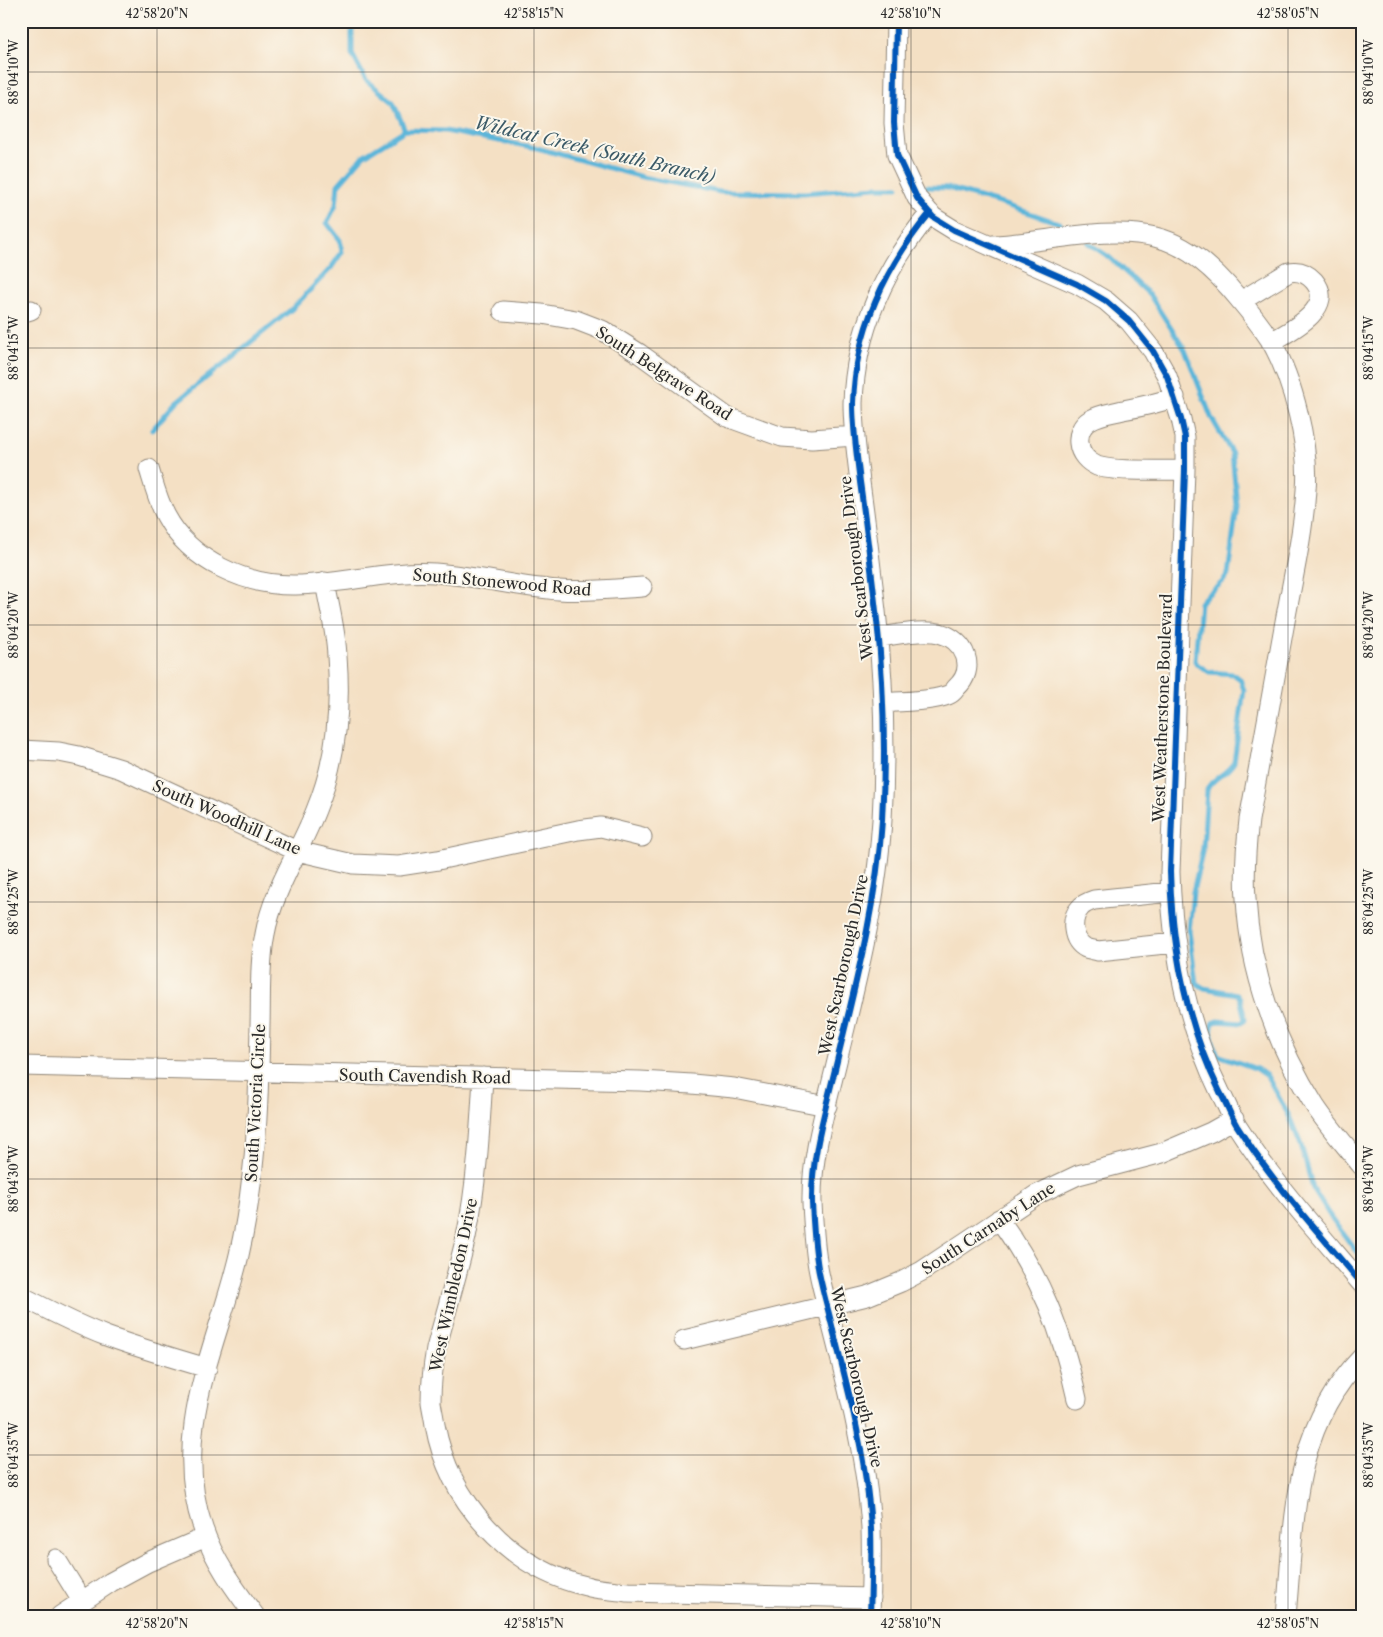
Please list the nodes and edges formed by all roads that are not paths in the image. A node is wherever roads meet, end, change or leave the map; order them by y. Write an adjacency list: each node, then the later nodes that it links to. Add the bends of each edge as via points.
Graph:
1 (896, 21): 2 (street, West Weatherstone Boulevard, via 894,123 897,155 917,198)
2 (930, 213): 3 (street, West Weatherstone Boulevard, via 954,230); 8 (street, West Scarborough Drive, via 889,271 867,321 854,385)
3 (989, 245): 4 (street, West Weatherstone Boulevard, via 1132,232 1156,237 1196,256); 7 (street, West Weatherstone Boulevard, via 1077,284 1106,301 1129,321 1153,351)
4 (1241, 301): 6 (street, West Weatherstone Boulevard); 6 (street, via 1289,272 1304,273 1313,280 1318,287 1319,304 1297,327)
5 (502, 311): 8 (street, South Belgrave Road, via 576,320 602,330 727,417 782,437)
6 (1271, 342): 25 (street, West Weatherstone Boulevard, via 1291,388 1300,419 1306,490 1249,820 1246,900 1253,956 1277,1032 1316,1107)
7 (1175, 398): 10 (street, West Weatherstone Boulevard, via 1184,437); 10 (street, via 1090,420 1083,426 1079,446 1088,460 1102,467)
8 (854, 436): 13 (street, West Scarborough Drive)
9 (149, 469): 11 (street, South Stonewood Road, via 166,516 183,539 217,566 266,583 296,585)
10 (1185, 470): 18 (street, West Weatherstone Boulevard)
11 (325, 582): 12 (street, South Stonewood Road, via 435,573 557,590); 17 (street, South Victoria Circle, via 337,653 337,718 324,789)
12 (642, 587)
13 (879, 637): 14 (street, West Scarborough Drive); 14 (street, via 938,633 960,644 967,663 965,678 950,695)
14 (883, 703): 23 (street, West Scarborough Drive, via 882,824 874,890 857,980)
15 (21, 750): 17 (street, South Woodhill Lane, via 72,755 121,769)
16 (642, 837): 17 (street, South Woodhill Lane, via 601,827 399,866 353,864)
17 (297, 851): 21 (street, South Victoria Circle, via 271,909 265,933 261,961)
18 (1170, 892): 19 (street, West Weatherstone Boulevard); 19 (street, via 1083,904 1076,913 1074,932 1086,948 1098,951)
19 (1175, 944): 24 (street, West Weatherstone Boulevard, via 1192,1022 1213,1077)
20 (21, 1066): 21 (street, South Cavendish Road)
21 (259, 1072): 22 (street, South Cavendish Road); 32 (street, South Victoria Circle, via 249,1197 238,1256)
22 (483, 1077): 23 (street, South Cavendish Road, via 692,1084 734,1088); 37 (street, West Wimbledon Drive, via 480,1135 466,1237 433,1365 432,1403 437,1438 464,1498 496,1538 518,1556 553,1575 587,1587)
23 (827, 1106): 29 (street, West Scarborough Drive, via 815,1161 812,1197 817,1265)
24 (1234, 1119): 26 (street, South Carnaby Lane, via 1162,1153 1078,1175 1053,1185); 27 (street, West Weatherstone Boulevard, via 1264,1166)
25 (1362, 1166)
26 (999, 1219): 29 (street, South Carnaby Lane, via 901,1282 867,1296); 33 (street, via 1027,1260 1047,1299 1068,1358)
27 (1362, 1284)
28 (29, 1300): 32 (street, via 105,1336)
29 (827, 1306): 30 (street, South Carnaby Lane); 37 (street, West Scarborough Drive, via 866,1475 871,1529)
30 (684, 1340)
31 (1362, 1357): 40 (street, via 1322,1412 1304,1460 1298,1489)
32 (207, 1368): 34 (street, South Victoria Circle, via 192,1429 191,1457 195,1501)
33 (1077, 1399)
34 (206, 1537): 36 (street, via 148,1562); 39 (street, South Victoria Circle, via 234,1588)
35 (56, 1559): 36 (street)
36 (82, 1600): 38 (street)
37 (871, 1607)
38 (60, 1616)
39 (255, 1616)
40 (1286, 1616)

